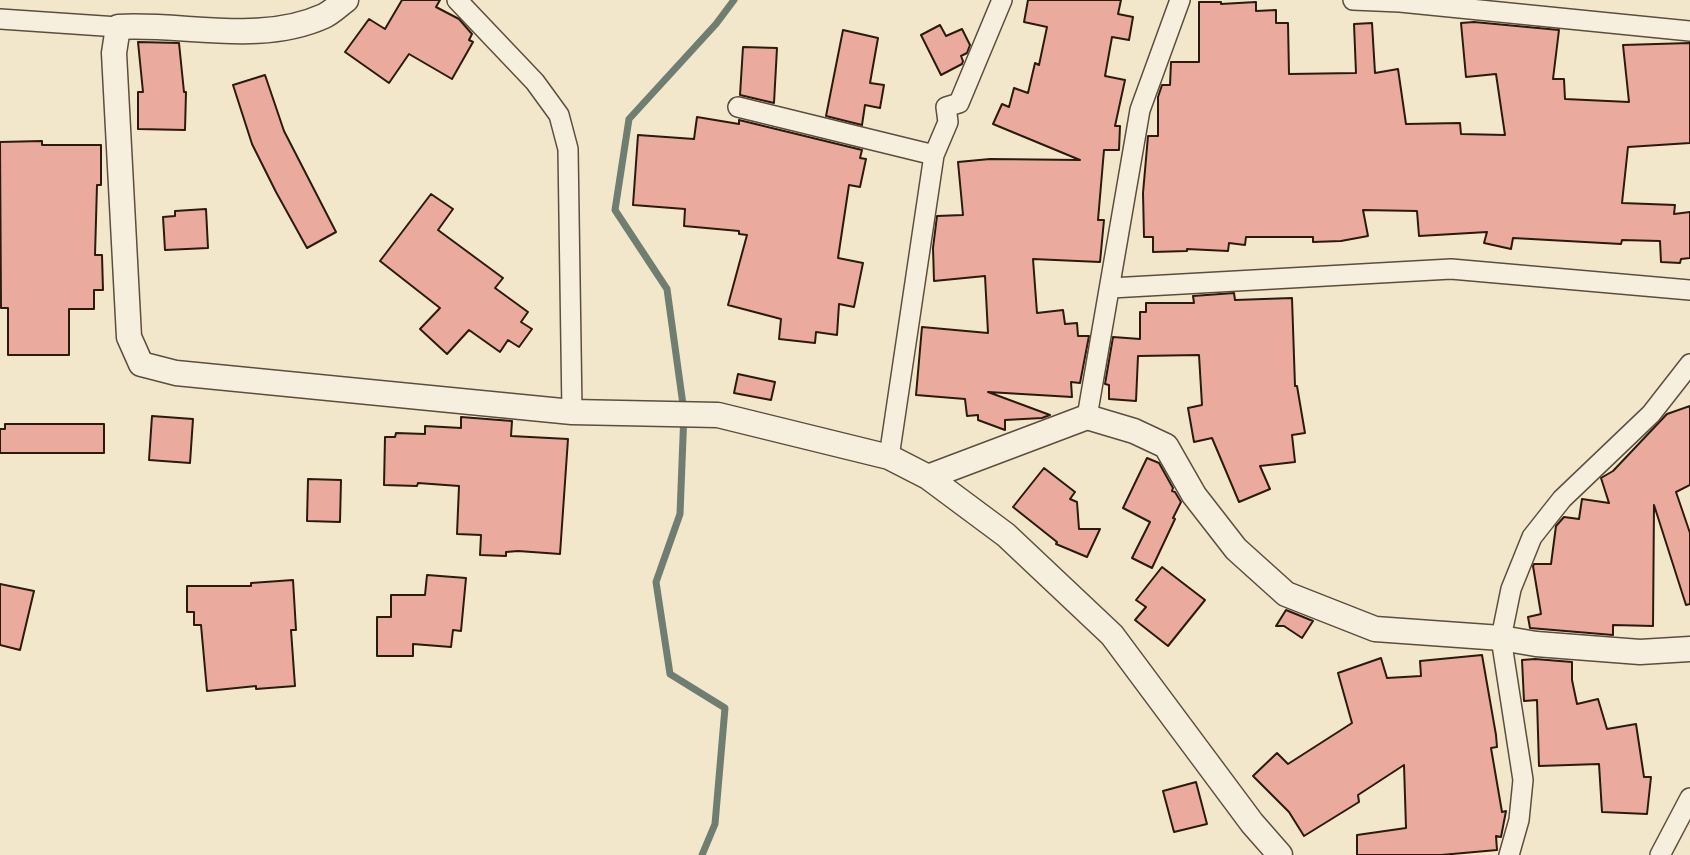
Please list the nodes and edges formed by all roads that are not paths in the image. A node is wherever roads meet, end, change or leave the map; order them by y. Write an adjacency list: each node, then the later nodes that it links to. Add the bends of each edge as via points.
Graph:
1 (346, 0): 7 (street, via 326,15 256,31)
2 (457, 0): 14 (street, via 559,115 568,149)
3 (1002, 0): 10 (street, via 959,103 946,107 948,122)
4 (1180, 0): 11 (street, via 1140,110)
5 (1353, 0): 8 (street)
6 (0, 19): 7 (street)
7 (118, 27): 14 (street, via 114,53 129,337 141,364 176,373)
8 (1690, 31)
9 (738, 107): 10 (street)
10 (934, 155): 16 (street)
11 (1111, 288): 12 (street, via 1451,269); 15 (street)
12 (1690, 290)
13 (1690, 364): 18 (street, via 1651,414 1562,499 1532,537 1511,589)
14 (572, 412): 16 (street, via 718,415)
15 (1087, 417): 17 (street); 18 (street, via 1166,446 1194,495 1236,549 1286,594 1375,629)
16 (889, 457): 17 (street)
17 (928, 477): 21 (street, via 1006,536 1112,635)
18 (1501, 638): 19 (street, via 1640,652); 22 (street, via 1523,780)
19 (1690, 649)
20 (1690, 799): 23 (street)
21 (1280, 855)
22 (1509, 855)
23 (1660, 855)

